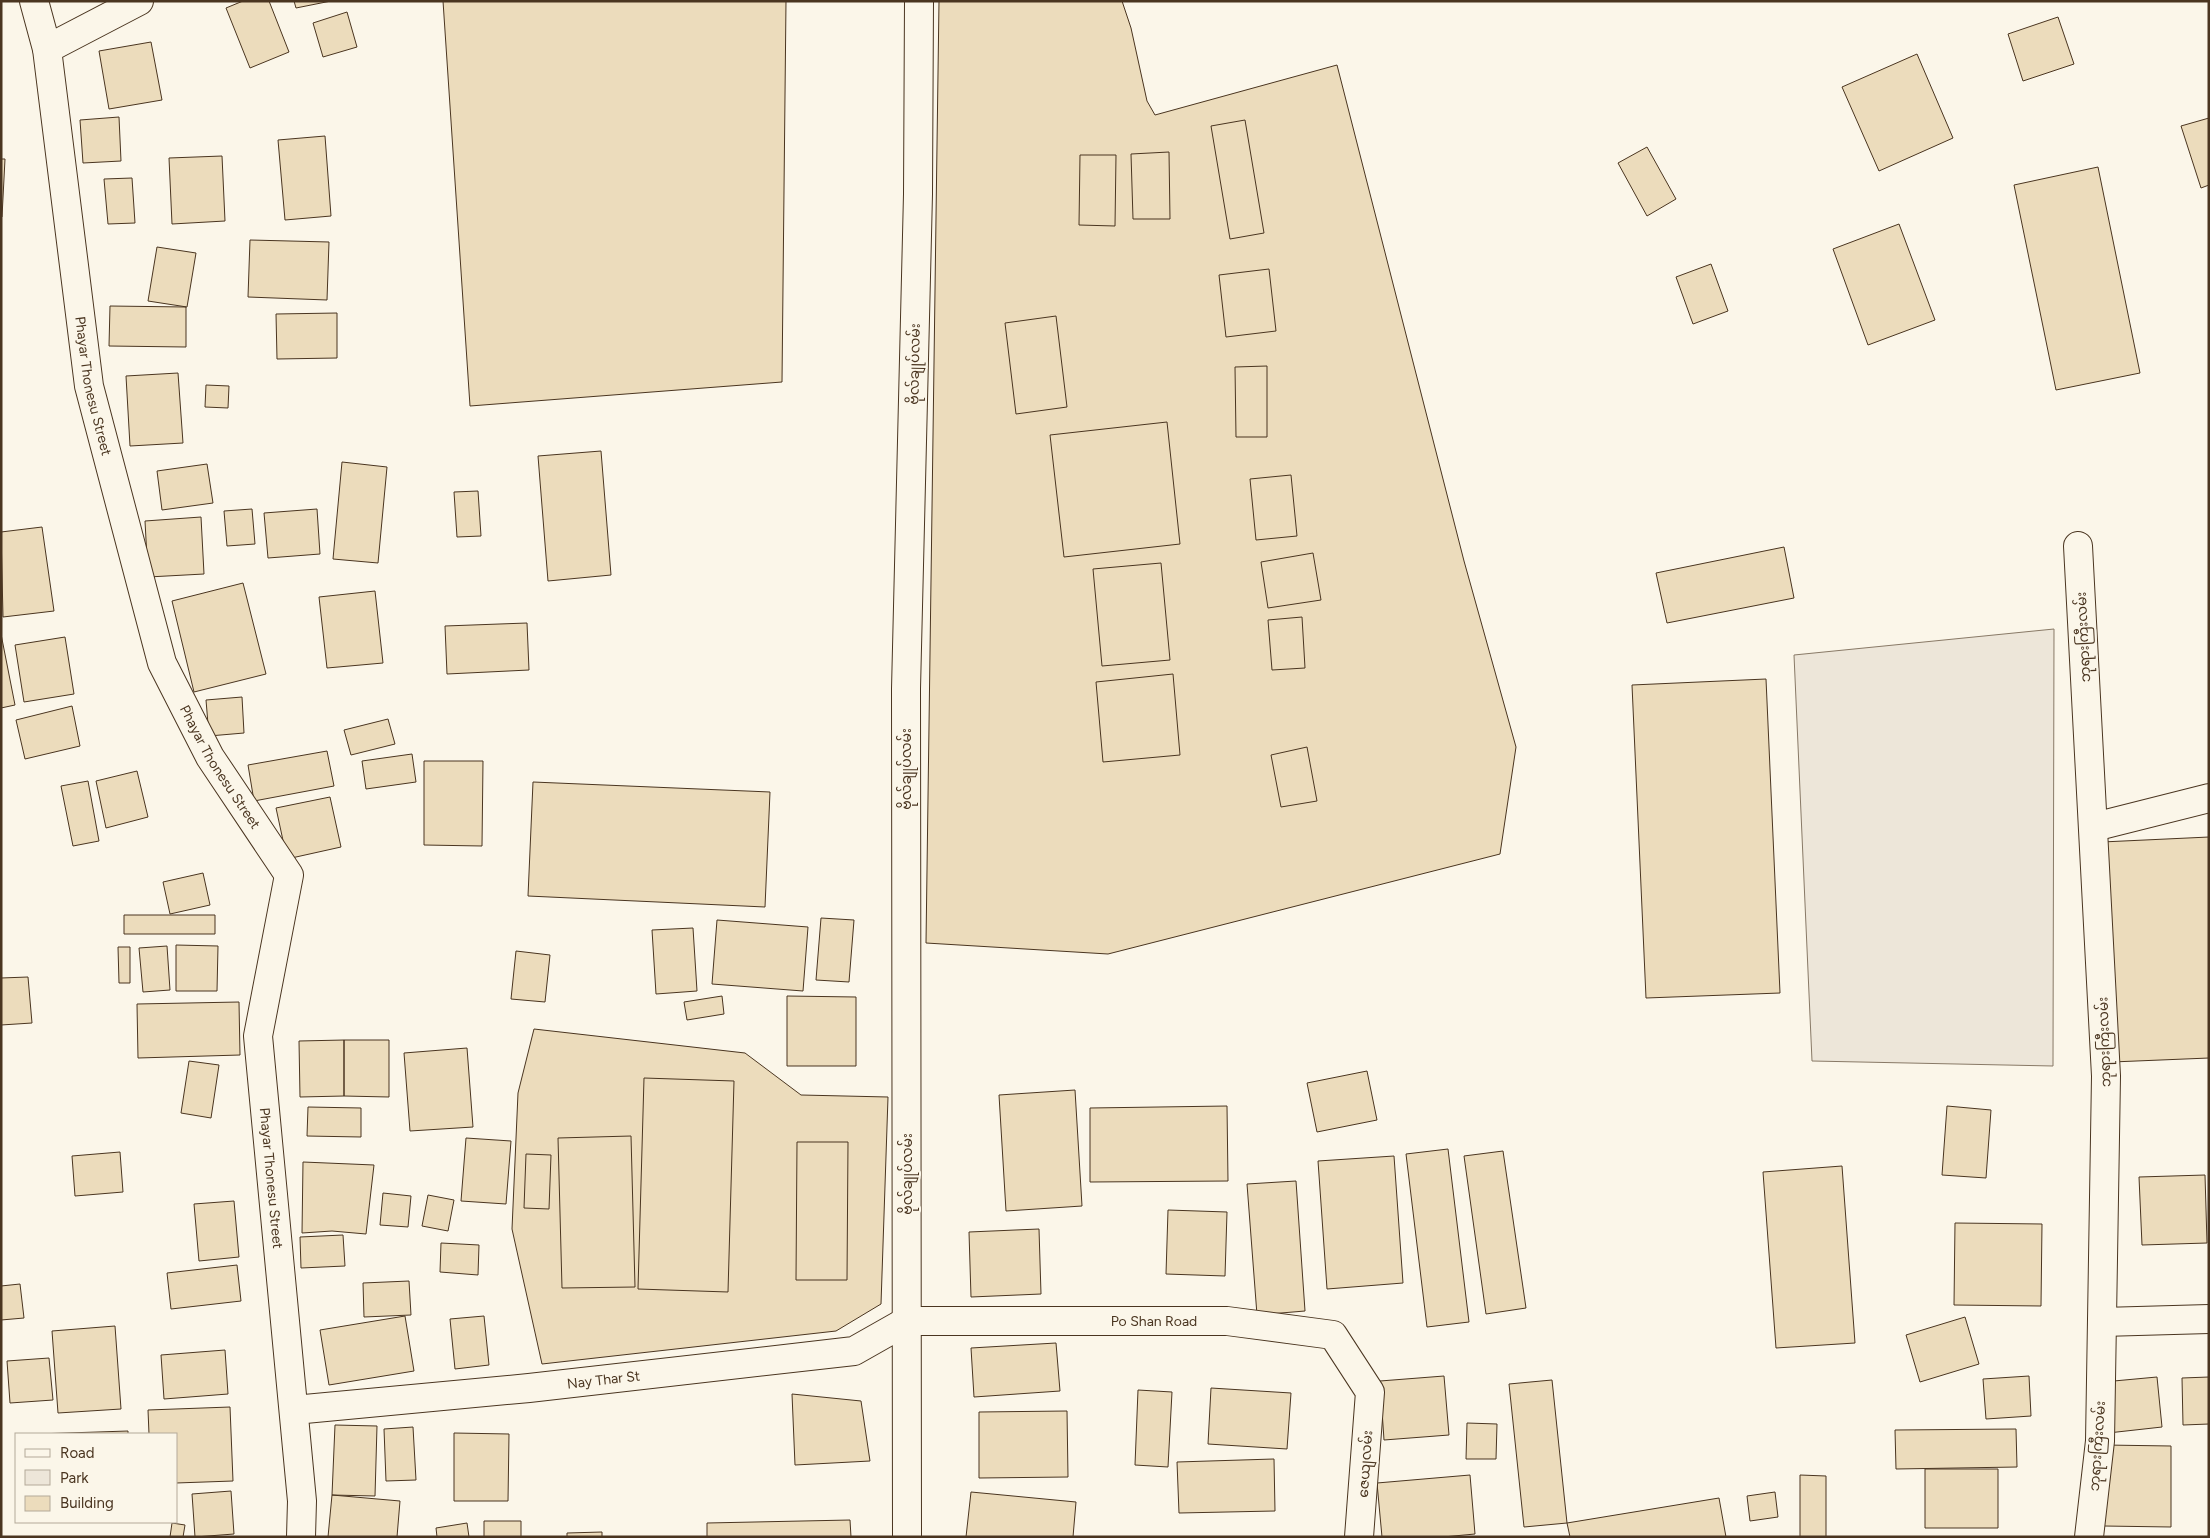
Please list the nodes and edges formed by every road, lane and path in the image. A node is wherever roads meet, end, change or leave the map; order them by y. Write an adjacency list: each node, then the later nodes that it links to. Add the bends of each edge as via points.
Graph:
1 (34, 1): 4 (street, Phayar Thonesu Street)
2 (139, 1): 4 (street)
3 (919, 1): 9 (street, ဗိုလ်ချုပ်လမ်း, via 918,194 906,688)
4 (47, 49): 12 (street, Phayar Thonesu Street, via 89,386 162,663 210,758 289,875 258,1036)
5 (2078, 546): 7 (street, ဘုရားကြီးလမ်း)
6 (2209, 798): 7 (street)
7 (2094, 826): 10 (street, ဘုရားကြီးလမ်း, via 2106,1076)
8 (2209, 1319): 10 (street)
9 (907, 1321): 11 (street, Po Shan Road, via 1227,1321 1333,1336); 12 (street, Nay Thar St, via 854,1351 529,1388); 14 (street, ဗိုလ်ချုပ်လမ်း)
10 (2102, 1322): 16 (street, ဘုရားကြီးလမ်း, via 2100,1441)
11 (1370, 1392): 15 (street, ဇေယျလမ်း)
12 (294, 1410): 13 (street, Phayar Thonesu Street, via 302,1501)
13 (301, 1537)
14 (907, 1537)
15 (1359, 1537)
16 (2090, 1537)

